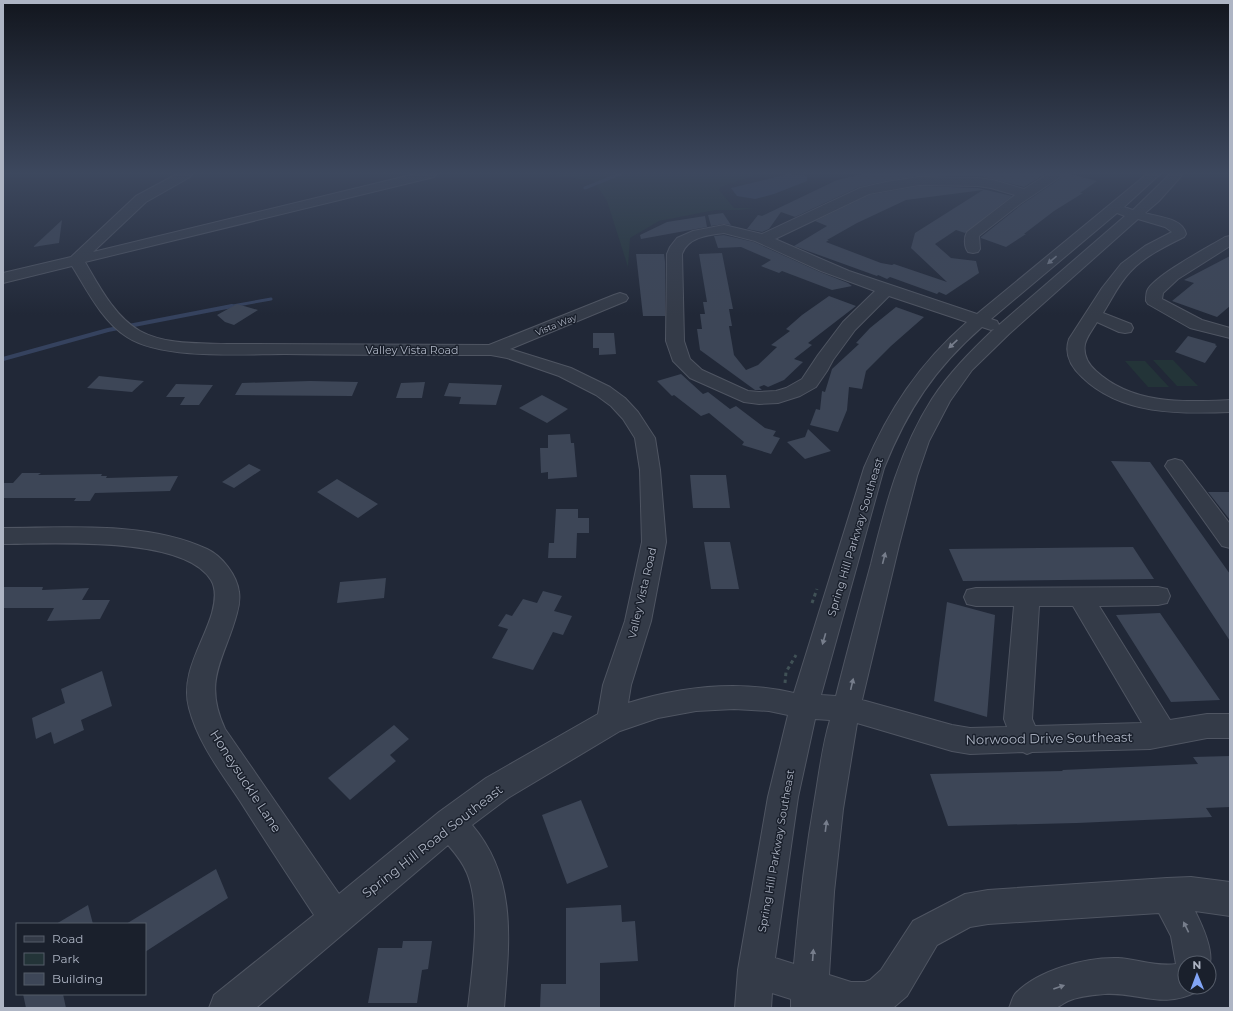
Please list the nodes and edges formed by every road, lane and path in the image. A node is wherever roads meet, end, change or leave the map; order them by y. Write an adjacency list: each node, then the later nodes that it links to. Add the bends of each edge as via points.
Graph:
1 (118, 221): 11 (street)
2 (236, 221): 11 (street)
3 (800, 221): 8 (street)
4 (989, 221): 10 (street, via 972,234)
5 (1111, 221): 16 (street, Spring Hill Parkway Southeast, one-way to 16)
6 (1115, 221): 18 (street, Spring Hill Parkway Southeast)
7 (1159, 221): 15 (street, via 1175,226 1179,234 1150,249 1126,267)
8 (764, 238): 13 (street, via 820,265); 13 (street, via 736,230 708,231 695,234 679,244 673,257 675,341 682,361 696,374 744,396 778,396 793,392 809,383 849,326)
9 (1230, 240): 19 (street, via 1173,276 1156,291 1154,301 1196,324)
10 (973, 249)
11 (76, 260): 12 (street); 20 (street, Valley Vista Road, via 108,310 126,328 145,339 160,343 238,349)
12 (3, 278)
13 (886, 290): 16 (street)
14 (620, 298): 20 (street, Vista Way)
15 (1092, 319): 17 (street); 21 (street, via 1078,339 1076,347 1080,362 1094,379 1108,388 1144,402 1165,406)
16 (979, 321): 18 (street); 29 (street, Spring Hill Parkway Southeast, one-way to 29, via 944,353 926,374 888,434 872,476)
17 (1125, 328)
18 (1003, 330): 30 (street, Spring Hill Parkway Southeast, one-way to 18, via 887,545 906,476 919,441 940,400 966,366)
19 (1230, 332)
20 (491, 350): 31 (street, Valley Vista Road, via 518,355 565,372 603,391 631,416 645,438 650,470 654,542 638,621 617,685)
21 (1230, 406)
22 (1175, 466): 24 (street)
23 (3, 536): 38 (street, Honeysuckle Lane, via 107,538 158,543 199,555 211,564 227,590 224,614 202,677 200,697 204,714 215,738)
24 (1229, 537)
25 (1027, 596): 26 (street); 28 (street); 34 (street, via 1018,720)
26 (1080, 596): 27 (street); 33 (street)
27 (1158, 596)
28 (976, 597)
29 (804, 707): 30 (street, Spring Hill Road Southeast); 31 (street, Spring Hill Road Southeast, via 734,697 696,699 658,706); 40 (street, Spring Hill Parkway Southeast, via 783,797)
30 (847, 708): 34 (street, Norwood Drive Southeast, via 952,738 970,741); 42 (street, Spring Hill Parkway Southeast, one-way to 30, via 817,892 828,809)
31 (610, 721): 35 (street, Spring Hill Road Southeast, via 497,788)
32 (1230, 726): 33 (street, Norwood Drive Southeast, via 1207,726)
33 (1164, 734): 34 (street, Norwood Drive Southeast)
34 (1027, 741)
35 (450, 823): 38 (street, Spring Hill Road Southeast); 44 (street, via 477,858 490,904 490,962)
36 (1167, 896): 37 (street, via 1191,894); 39 (street, one-way to 36, via 1190,935); 42 (street, via 988,907 965,911 925,933 894,982 881,995 865,1000)
37 (1230, 900)
38 (335, 918): 43 (street, Spring Hill Road Southeast)
39 (1193, 955)
40 (756, 970): 42 (street); 45 (street, Spring Hill Parkway Southeast)
41 (1177, 981): 46 (street, one-way to 41, via 1050,990 1075,981 1119,976 1146,981)
42 (810, 998)
43 (227, 1008)
44 (486, 1008)
45 (753, 1008)
46 (1027, 1008)

